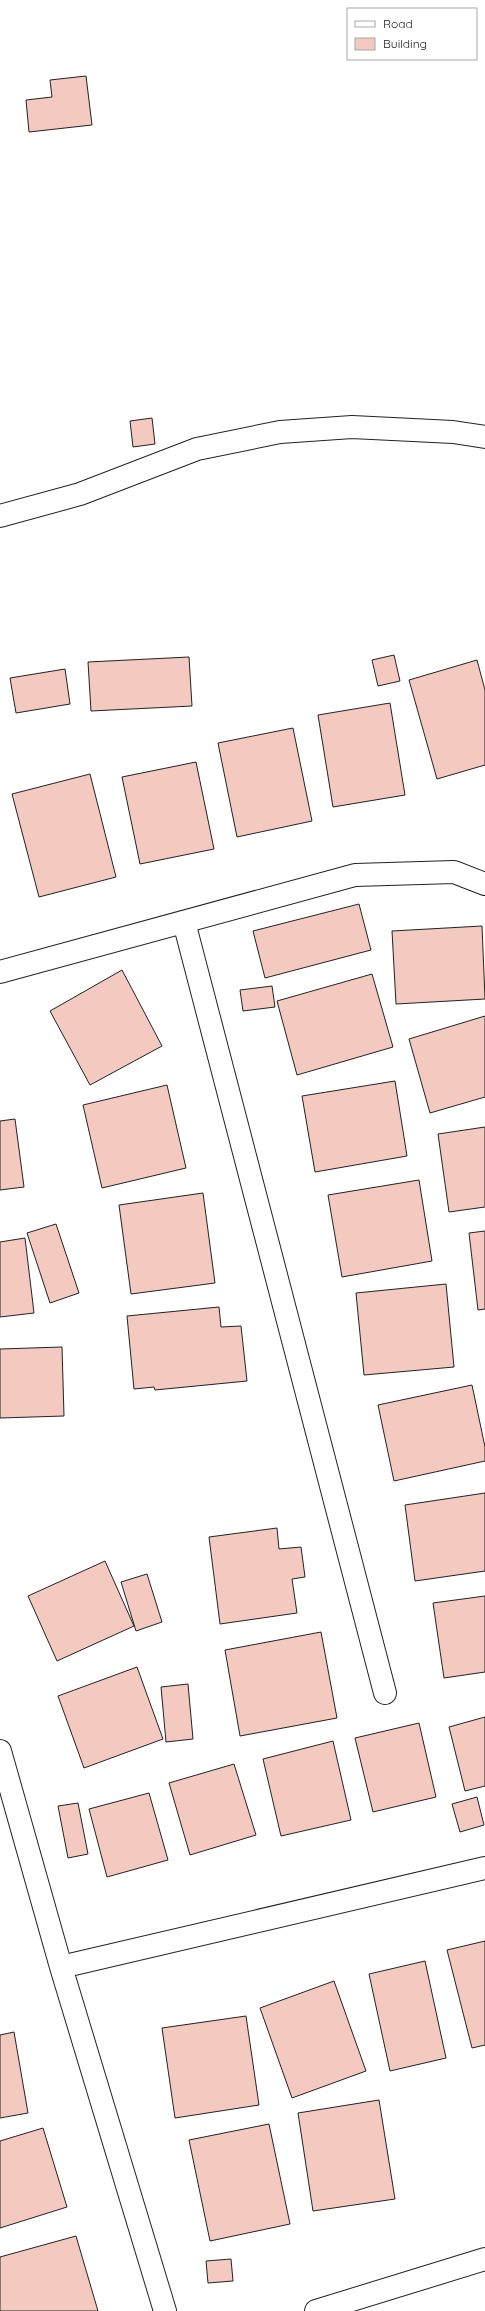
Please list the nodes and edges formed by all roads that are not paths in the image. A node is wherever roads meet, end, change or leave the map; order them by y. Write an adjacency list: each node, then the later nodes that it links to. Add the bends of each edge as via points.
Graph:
1 (485, 437): 2 (street, via 453,432 352,427 280,432 197,449 80,494)
2 (0, 516)
3 (485, 884): 4 (street, via 454,872 355,875)
4 (184, 922): 5 (street); 6 (street)
5 (0, 972)
6 (385, 1693)
7 (0, 1751): 9 (street)
8 (485, 1868): 9 (street)
9 (61, 1967): 11 (street)
10 (485, 2260): 12 (street)
11 (165, 2311)
12 (316, 2311)

